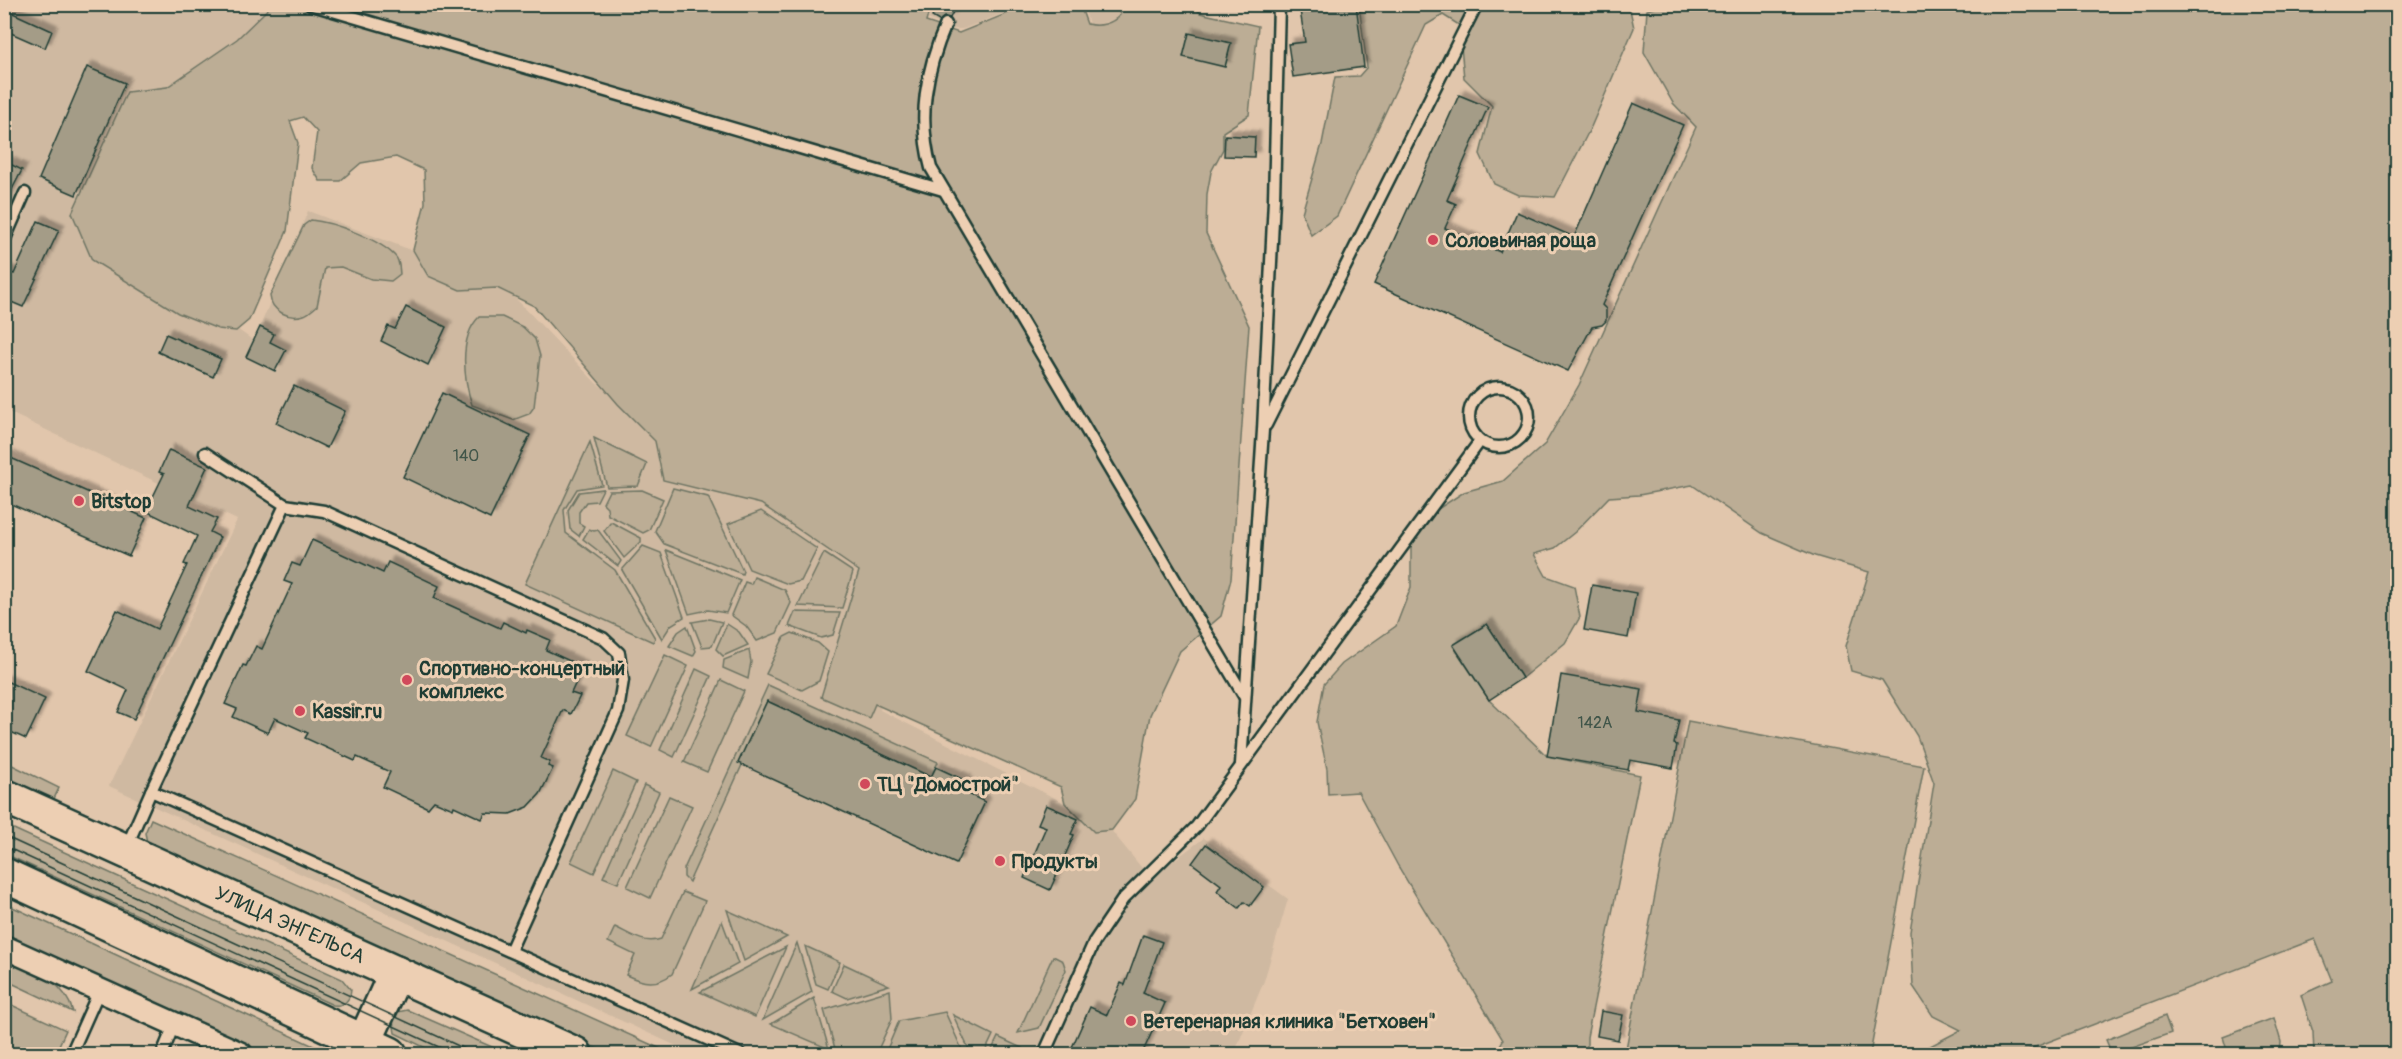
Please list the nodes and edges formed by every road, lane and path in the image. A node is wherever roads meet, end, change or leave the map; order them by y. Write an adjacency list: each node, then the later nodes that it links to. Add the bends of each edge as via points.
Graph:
1 (309, 4): 5 (lane)
2 (1279, 4): 8 (lane)
3 (1477, 4): 8 (lane)
4 (946, 24): 5 (lane, via 927,81 923,124 931,168)
5 (943, 190): 12 (lane)
6 (25, 194): 7 (lane)
7 (4, 240)
8 (1263, 430): 12 (lane)
9 (1480, 441): 9 (lane, via 1495,448 1509,446 1521,438 1530,415 1524,399 1512,389 1495,386 1473,399 1468,415 1471,431); 13 (lane)
10 (205, 453): 11 (lane)
11 (285, 505): 14 (lane); 19 (lane, via 324,511 603,638 619,653 624,681 618,711)
12 (1244, 696): 13 (lane)
13 (1241, 764): 29 (lane, via 1197,826 1123,899 1100,933)
14 (152, 791): 16 (lane); 19 (lane)
15 (4, 796): 16 (main road, УЛИЦА ЭНГЕЛЬСА)
16 (124, 851): 20 (main road, УЛИЦА ЭНГЕЛЬСА)
17 (4, 875): 23 (main road)
18 (4, 947): 21 (street)
19 (510, 951): 28 (lane)
20 (396, 973): 23 (main road); 27 (main road, УЛИЦА ЭНГЕЛЬСА)
21 (99, 991): 22 (street); 24 (lane)
22 (174, 1025): 25 (lane); 26 (street)
23 (377, 1049)
24 (71, 1054)
25 (162, 1054)
26 (241, 1054)
27 (575, 1054)
28 (740, 1054)
29 (1044, 1054)

